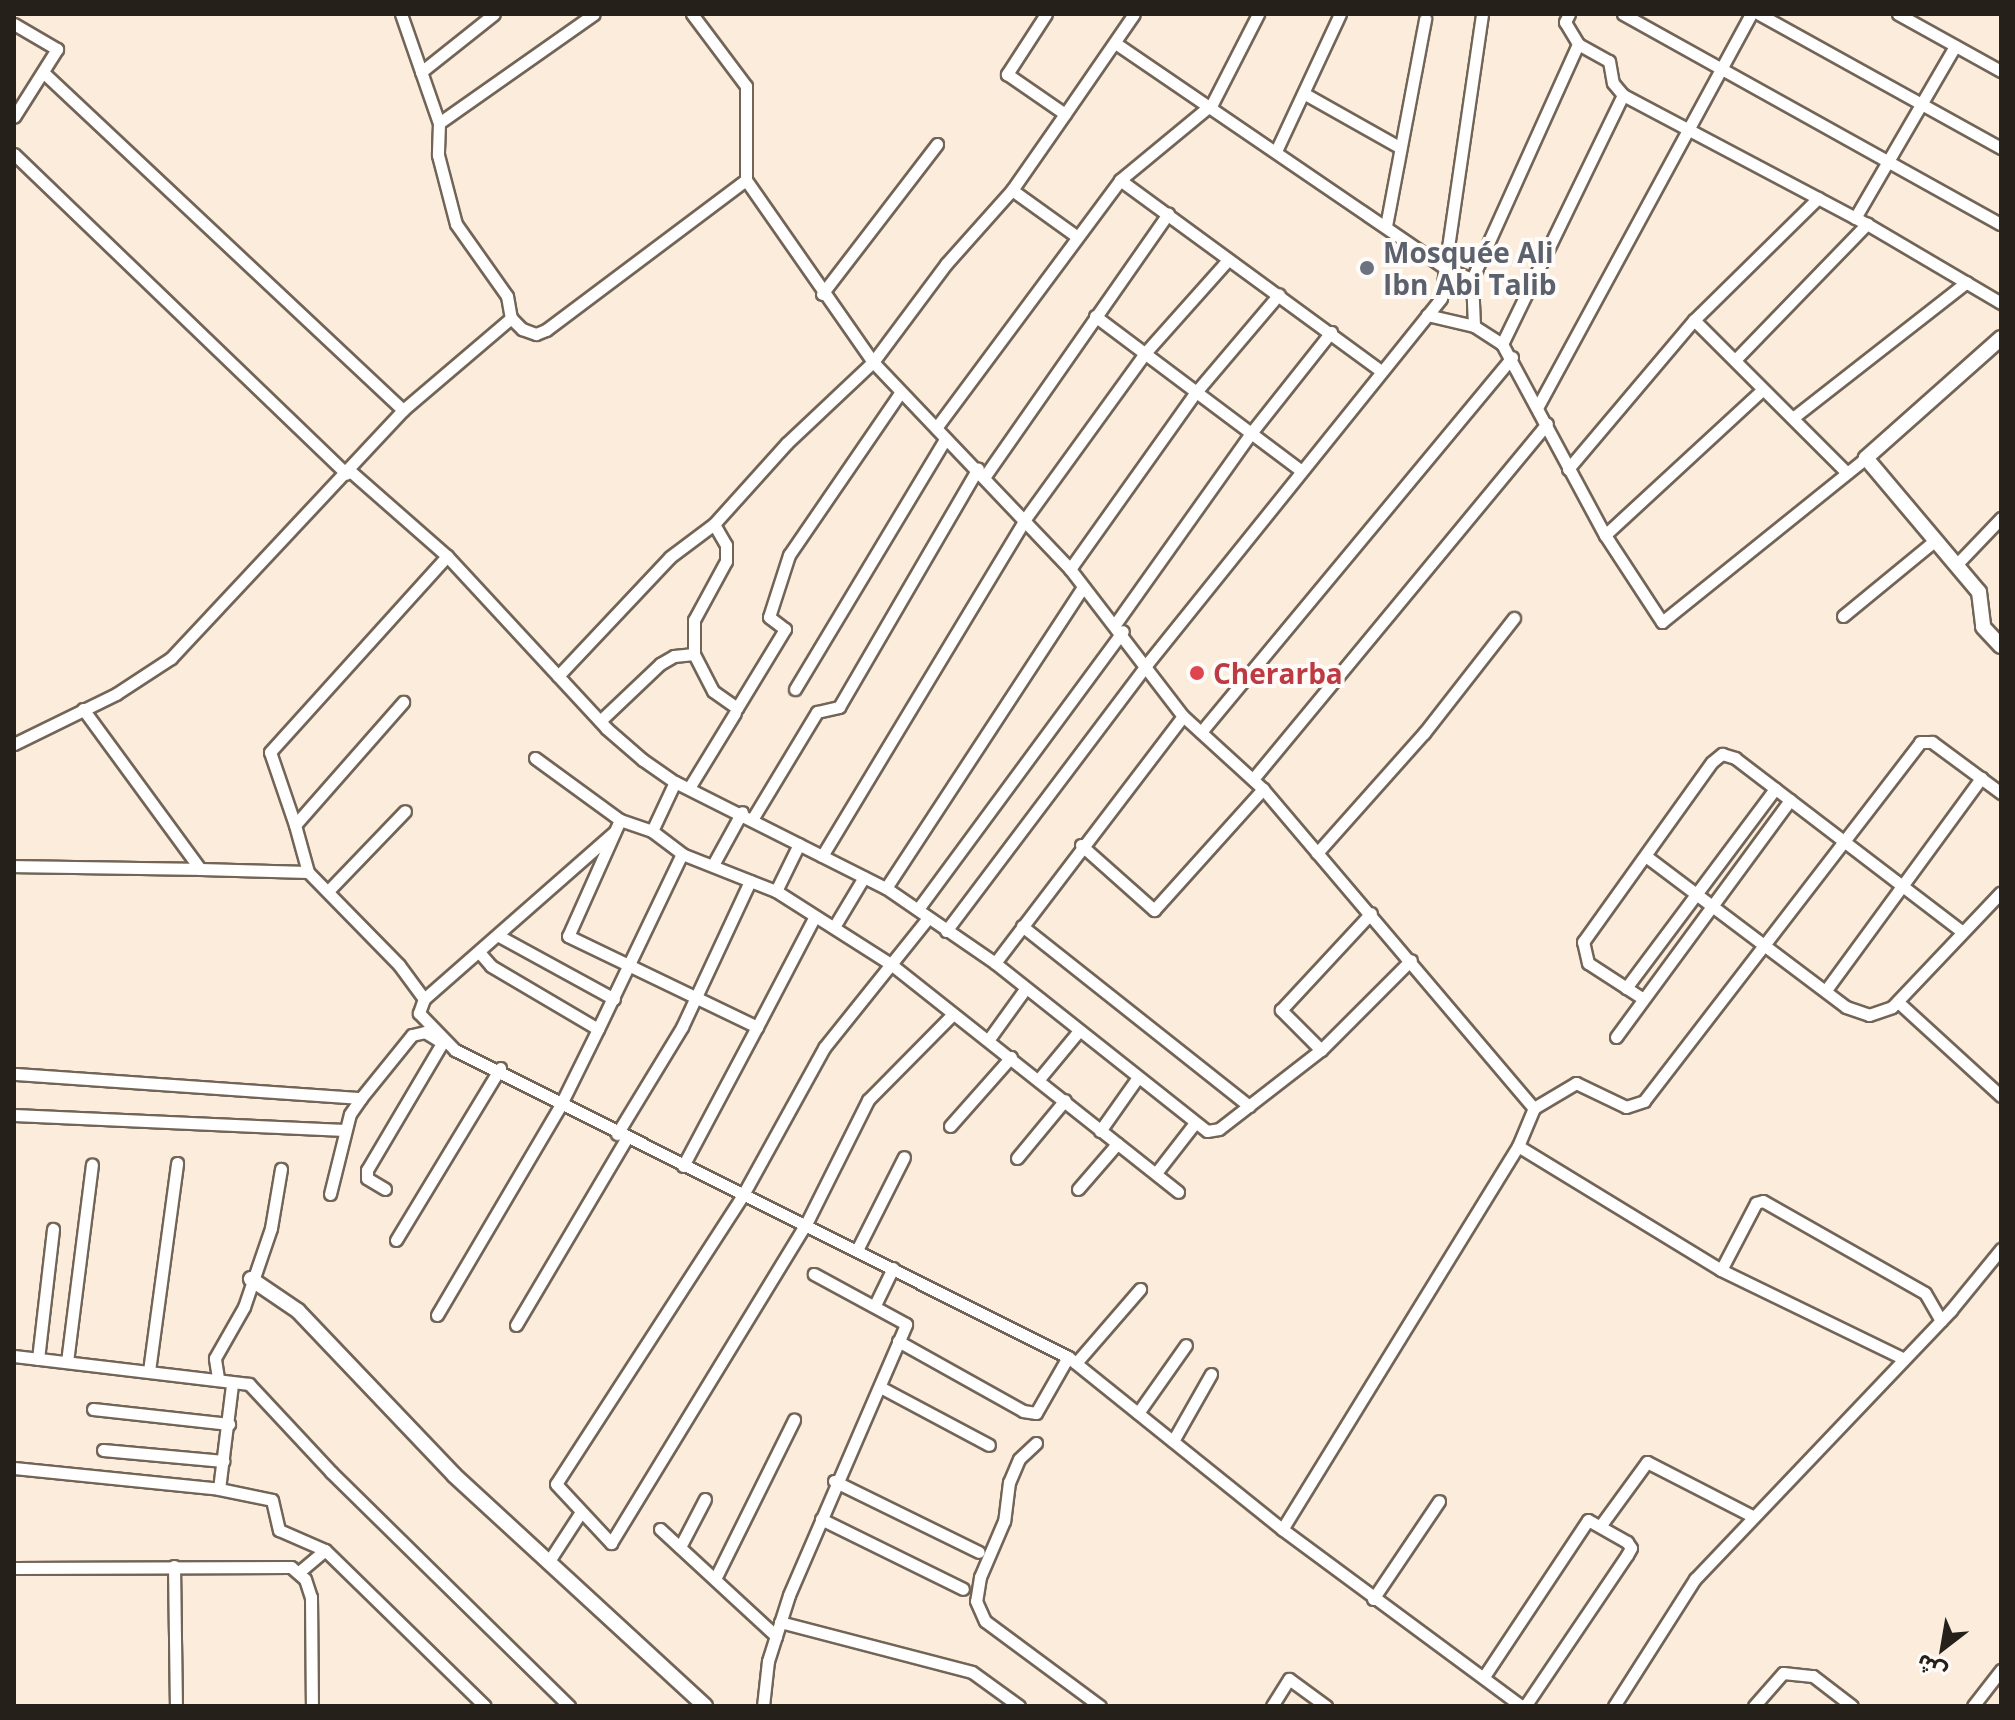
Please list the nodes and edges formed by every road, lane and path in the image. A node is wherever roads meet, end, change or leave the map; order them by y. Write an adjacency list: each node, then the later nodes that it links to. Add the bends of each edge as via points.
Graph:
1 (401, 14): 22 (street)
2 (494, 14): 22 (street)
3 (594, 14): 30 (street)
4 (692, 14): 38 (street, via 746,86)
5 (1046, 14): 28 (street, via 1007,74)
6 (1134, 14): 17 (street)
7 (1258, 14): 27 (street)
8 (1340, 14): 24 (street)
9 (1482, 14): 49 (street)
10 (1569, 14): 18 (street, via 1565,22)
11 (1623, 14): 20 (street)
12 (1751, 14): 20 (street)
13 (1759, 14): 26 (street)
14 (1898, 14): 19 (street)
15 (1425, 19): 33 (street)
16 (14, 24): 23 (street, via 57,49)
17 (1117, 44): 27 (street); 28 (street)
18 (1578, 44): 25 (street, via 1609,61 1613,83); 50 (street)
19 (1955, 46): 21 (street); 26 (street)
20 (1720, 69): 31 (street); 37 (street)
21 (2001, 71)
22 (421, 72): 30 (street)
23 (45, 74): 29 (street); 72 (street)
24 (1305, 94): 33 (street); 35 (street)
25 (1623, 95): 31 (street); 62 (street)
26 (1921, 103): 34 (street); 37 (street)
27 (1212, 104): 35 (street); 39 (street)
28 (1065, 114): 40 (street)
29 (14, 117)
30 (439, 123): 57 (street, via 438,155 456,224 507,296)
31 (1686, 128): 41 (street); 71 (street)
32 (937, 144): 52 (street)
33 (1399, 147): 46 (street)
34 (2001, 148)
35 (1277, 149): 46 (street)
36 (14, 154): 81 (street)
37 (1888, 161): 43 (street); 45 (street)
38 (746, 180): 52 (street); 57 (street, via 546,330 536,334)
39 (1120, 180): 42 (street); 47 (street)
40 (1012, 190): 47 (street); 66 (street, via 946,264)
41 (1818, 198): 43 (street); 58 (street)
42 (1168, 214): 48 (street); 56 (street)
43 (1855, 218): 44 (street)
44 (1867, 224): 51 (street); 65 (street)
45 (2001, 224)
46 (1386, 226): 49 (street)
47 (1076, 236): 75 (street)
48 (1228, 260): 53 (street); 63 (street)
49 (1445, 268): 50 (street); 55 (street, via 1441,298)
50 (1472, 279): 59 (street)
51 (1967, 282): 54 (street); 73 (street)
52 (822, 294): 66 (street)
53 (1279, 294): 60 (street); 69 (street)
54 (2001, 303)
55 (1427, 315): 59 (street); 67 (street)
56 (1095, 316): 63 (street); 82 (street)
57 (511, 318): 72 (street)
58 (1694, 320): 65 (street); 79 (street)
59 (1474, 326): 62 (street)
60 (1331, 332): 67 (street); 76 (street)
61 (2001, 338): 78 (street)
62 (1502, 344): 64 (street)
63 (1145, 353): 69 (street); 85 (street)
64 (1512, 357): 71 (street); 106 (street)
65 (1735, 360): 68 (street)
66 (873, 362): 70 (street); 86 (street, via 787,443)
67 (1380, 370): 80 (street)
68 (1761, 391): 73 (street); 87 (street)
69 (1196, 392): 76 (street); 91 (street)
70 (900, 393): 75 (street); 97 (street, via 789,555 769,617 785,629 737,708 713,691)
71 (1537, 408): 74 (street)
72 (403, 410): 81 (street)
73 (1794, 417): 83 (street)
74 (1547, 424): 79 (street); 110 (street)
75 (936, 428): 77 (street)
76 (1251, 433): 80 (street); 95 (street)
77 (944, 441): 82 (street); 100 (street)
78 (1866, 458): 83 (street); 88 (street)
79 (1568, 469): 87 (street)
80 (1300, 470): 98 (street)
81 (348, 472): 89 (street); 102 (street, via 171,658)
82 (981, 472): 85 (street); 118 (street, via 839,707 817,712)
83 (1847, 473): 87 (street, via 1662,622)
84 (2001, 518): 90 (street)
85 (1025, 519): 91 (street); 127 (street)
86 (714, 524): 97 (street, via 726,545 726,561 694,620); 99 (street, via 670,557)
87 (1605, 535)
88 (1933, 542): 90 (street); 93 (street)
89 (447, 556): 99 (street); 120 (street, via 270,752)
90 (1957, 564): 96 (street, via 1983,599 1983,627)
91 (1070, 569): 92 (street)
92 (1083, 587): 95 (street); 136 (street)
93 (1843, 616)
94 (1514, 618): 125 (street, via 1424,733)
95 (1120, 627): 98 (street); 142 (street)
96 (2000, 644)
97 (694, 654): 105 (street, via 660,664)
98 (1147, 664): 104 (street); 148 (street)
99 (558, 676): 105 (street)
100 (795, 689)
101 (403, 702): 120 (street)
102 (83, 709): 107 (street); 131 (street)
103 (735, 713): 112 (street)
104 (1183, 716): 106 (street); 124 (street)
105 (600, 721): 111 (street)
106 (1201, 732): 110 (street)
107 (14, 744)
108 (535, 758): 119 (street)
109 (1981, 778): 115 (street); 122 (street, via 1932,742 1920,742); 135 (street)
110 (1253, 779): 113 (street)
111 (675, 782): 112 (street); 121 (street)
112 (689, 788): 118 (street)
113 (1263, 789): 124 (street, via 1154,910); 125 (street)
114 (1775, 789): 116 (street); 128 (street, via 1731,755 1718,755); 140 (street)
115 (2001, 793)
116 (1790, 800): 122 (street); 141 (street)
117 (405, 811): 137 (street)
118 (748, 815): 123 (street); 129 (street)
119 (619, 824): 121 (street); 150 (street); 156 (street, via 568,936)
120 (295, 825): 132 (street)
121 (652, 831): 126 (street)
122 (1846, 843): 135 (street); 151 (street)
123 (799, 844): 127 (street); 138 (street)
124 (1081, 845): 146 (street)
125 (1317, 853): 143 (street)
126 (682, 854): 129 (street); 156 (street)
127 (822, 856): 133 (street)
128 (1647, 857): 140 (street); 157 (street, via 1582,946 1588,963)
129 (714, 863): 134 (street)
130 (14, 866): 131 (street)
131 (200, 869): 132 (street)
132 (308, 872): 137 (street)
133 (864, 877): 136 (street); 147 (street)
134 (750, 881): 138 (street); 163 (street)
135 (1902, 886): 149 (street); 159 (street)
136 (886, 888): 142 (street)
137 (330, 889): 161 (street)
138 (776, 891): 145 (street)
139 (2001, 892): 149 (street)
140 (1696, 895): 141 (street); 157 (street)
141 (1711, 906): 151 (street); 160 (street)
142 (918, 909): 144 (street)
143 (1371, 913): 153 (street); 172 (street, via 1281,1010)
144 (928, 918): 148 (street); 155 (street)
145 (813, 920): 147 (street); 166 (street)
146 (1022, 926): 154 (street); 182 (street)
147 (834, 927): 155 (street)
148 (946, 931): 154 (street)
149 (1961, 931): 164 (street)
150 (499, 936): 152 (street); 162 (street)
151 (1767, 947): 159 (street); 183 (street, via 1644,1101 1626,1107 1576,1083)
152 (479, 952): 161 (street); 167 (street, via 491,966)
153 (1411, 960): 172 (street); 183 (street)
154 (995, 963): 158 (street)
155 (892, 965): 165 (street); 203 (street, via 824,1048)
156 (632, 966): 162 (street); 163 (street)
157 (1626, 988): 160 (street)
158 (1025, 989): 168 (street); 170 (street)
159 (1826, 990): 164 (street, via 1861,1014 1885,1012)
160 (1642, 998): 169 (street)
161 (424, 999): 171 (street, via 419,1013)
162 (614, 999): 167 (street)
163 (695, 999): 166 (street); 189 (street)
164 (1898, 1002): 178 (street)
165 (953, 1014): 170 (street); 204 (street, via 868,1100)
166 (757, 1027): 196 (street)
167 (598, 1029): 181 (street)
168 (1078, 1032): 176 (street); 177 (street)
169 (1616, 1037)
170 (989, 1039): 173 (street)
171 (443, 1041): 174 (street); 179 (street, via 425,1032 412,1035); 199 (street, via 367,1170 367,1178)
172 (1321, 1050): 182 (street)
173 (1011, 1057): 176 (street); 186 (street)
174 (500, 1068): 181 (street); 206 (street)
175 (16, 1074): 179 (street)
176 (1039, 1079): 180 (street)
177 (1136, 1080): 185 (street); 188 (street)
178 (2001, 1096)
179 (361, 1098): 187 (street)
180 (1065, 1100): 188 (street); 193 (street)
181 (560, 1106): 189 (street); 215 (street)
182 (1249, 1106): 185 (street, via 1219,1129 1207,1131)
183 (1534, 1108): 191 (street)
184 (14, 1115): 187 (street)
185 (1194, 1124): 198 (street)
186 (950, 1126)
187 (345, 1130): 202 (street)
188 (1100, 1131): 190 (street)
189 (622, 1136): 196 (street); 217 (street)
190 (1117, 1144): 198 (street); 200 (street)
191 (1518, 1146): 210 (street); 249 (street)
192 (904, 1157): 208 (street)
193 (1017, 1158)
194 (177, 1163): 225 (street)
195 (92, 1165): 224 (street)
196 (683, 1166): 203 (street)
197 (281, 1169): 212 (street, via 271,1228)
198 (1156, 1173): 201 (street)
199 (385, 1189)
200 (1078, 1189)
201 (1178, 1192)
202 (330, 1194)
203 (743, 1195): 204 (street); 244 (street, via 556,1484)
204 (806, 1224): 208 (street); 244 (street, via 611,1543)
205 (53, 1229): 221 (street)
206 (396, 1240)
207 (2001, 1249): 216 (street)
208 (857, 1250): 209 (street)
209 (893, 1268): 214 (street); 223 (street)
210 (1721, 1270): 216 (street, via 1756,1203 1763,1201 1925,1293); 222 (street)
211 (814, 1274): 214 (street)
212 (251, 1279): 227 (street, via 244,1307 215,1358); 253 (street, via 298,1311 371,1392)
213 (1140, 1289): 223 (street)
214 (875, 1305): 218 (street, via 906,1324)
215 (437, 1315)
216 (1941, 1321): 222 (street)
217 (516, 1325)
218 (898, 1341): 223 (street, via 1036,1413); 229 (street)
219 (1186, 1345): 231 (street)
220 (14, 1356): 221 (street)
221 (38, 1359): 224 (street)
222 (1904, 1359): 245 (street)
223 (1072, 1360): 231 (street)
224 (67, 1362): 225 (street)
225 (149, 1371): 227 (street)
226 (1211, 1374): 234 (street)
227 (218, 1378): 228 (street)
228 (232, 1384): 233 (street); 268 (street, via 249,1384)
229 (882, 1388): 236 (street); 240 (street)
230 (93, 1409): 233 (street)
231 (1138, 1413): 234 (street)
232 (794, 1420): 257 (street)
233 (229, 1424): 238 (street)
234 (1173, 1441): 249 (street)
235 (1036, 1443): 271 (street, via 1019,1459 1009,1482 1004,1521 980,1577 976,1601 985,1621)
236 (989, 1445)
237 (103, 1450): 238 (street)
238 (224, 1461): 241 (street)
239 (14, 1468): 241 (street)
240 (834, 1481): 246 (street); 252 (street)
241 (219, 1489): 251 (street, via 272,1500 279,1530)
242 (705, 1499): 250 (street)
243 (1439, 1501): 259 (street)
244 (581, 1512): 253 (street)
245 (1752, 1516): 247 (street, via 1647,1462); 275 (street, via 1695,1579)
246 (821, 1519): 258 (street); 260 (street)
247 (1601, 1525): 263 (street, via 1588,1520 1579,1530); 274 (street, via 1631,1548)
248 (660, 1529): 250 (street)
249 (1282, 1529): 259 (street)
250 (680, 1547): 257 (street)
251 (325, 1550): 256 (street); 267 (street)
252 (979, 1552)
253 (549, 1561): 269 (street)
254 (174, 1566): 255 (street); 256 (street, via 283,1564); 265 (street)
255 (14, 1568)
256 (299, 1572): 266 (street, via 311,1597)
257 (715, 1579): 261 (street)
258 (963, 1589)
259 (1373, 1599): 263 (street)
260 (780, 1622): 261 (street); 270 (street, via 972,1672)
261 (776, 1636): 264 (street)
262 (2001, 1670): 278 (street)
263 (1485, 1675): 274 (street)
264 (766, 1705)
265 (176, 1706)
266 (312, 1706)
267 (485, 1706)
268 (569, 1706)
269 (705, 1706)
270 (1019, 1706)
271 (1100, 1706)
272 (1272, 1706): 273 (street, via 1289,1679)
273 (1326, 1706)
274 (1523, 1706)
275 (1614, 1706)
276 (1754, 1706): 277 (street, via 1783,1673 1813,1676)
277 (1852, 1706)
278 (1973, 1706)

